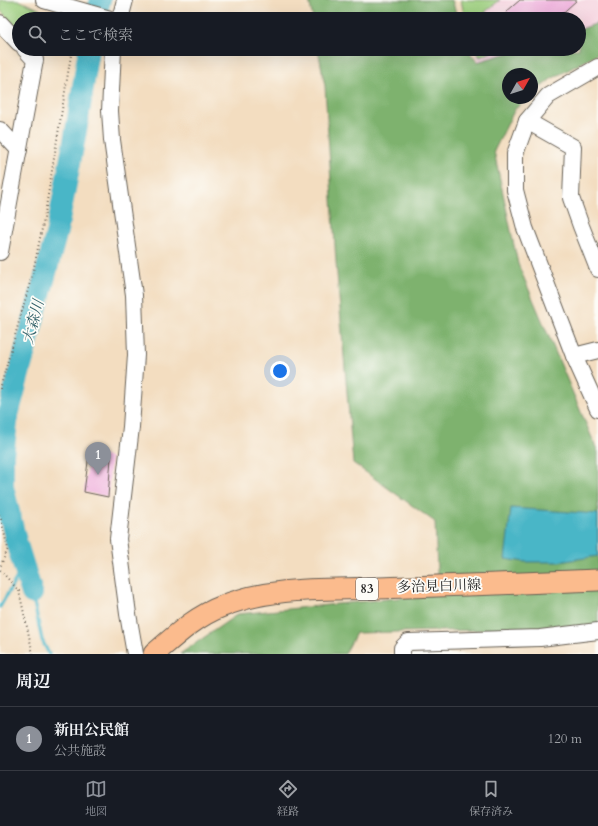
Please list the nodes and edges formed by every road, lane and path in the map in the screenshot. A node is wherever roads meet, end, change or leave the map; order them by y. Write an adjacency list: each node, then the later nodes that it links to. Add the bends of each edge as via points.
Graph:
1 (44, 0): 3 (street)
2 (125, 0): 4 (street)
3 (86, 12)
4 (122, 12)
5 (0, 23): 6 (street)
6 (12, 36)
7 (31, 56): 13 (street, via 35,60)
8 (71, 56): 18 (path, via 34,272)
9 (113, 56): 26 (street, via 110,111 112,140 134,303 136,355 131,427 118,539)
10 (598, 67): 11 (street, via 548,96)
11 (527, 121): 15 (street, via 573,146 572,198); 17 (street, via 515,154 515,190 525,228)
12 (0, 130): 13 (street)
13 (19, 150): 14 (street)
14 (1, 244)
15 (598, 269)
16 (598, 350): 17 (street)
17 (574, 356): 19 (street)
18 (0, 389)
19 (598, 409)
20 (0, 515): 21 (path, via 8,549)
21 (0, 567)
22 (0, 570): 25 (path, via 19,591)
23 (598, 580): 27 (main road, 多治見白川線 / 83, via 265,593 222,606 192,623)
24 (598, 631): 28 (street, via 540,638 408,642 402,648)
25 (33, 654)
26 (134, 654)
27 (154, 654)
28 (402, 654)

